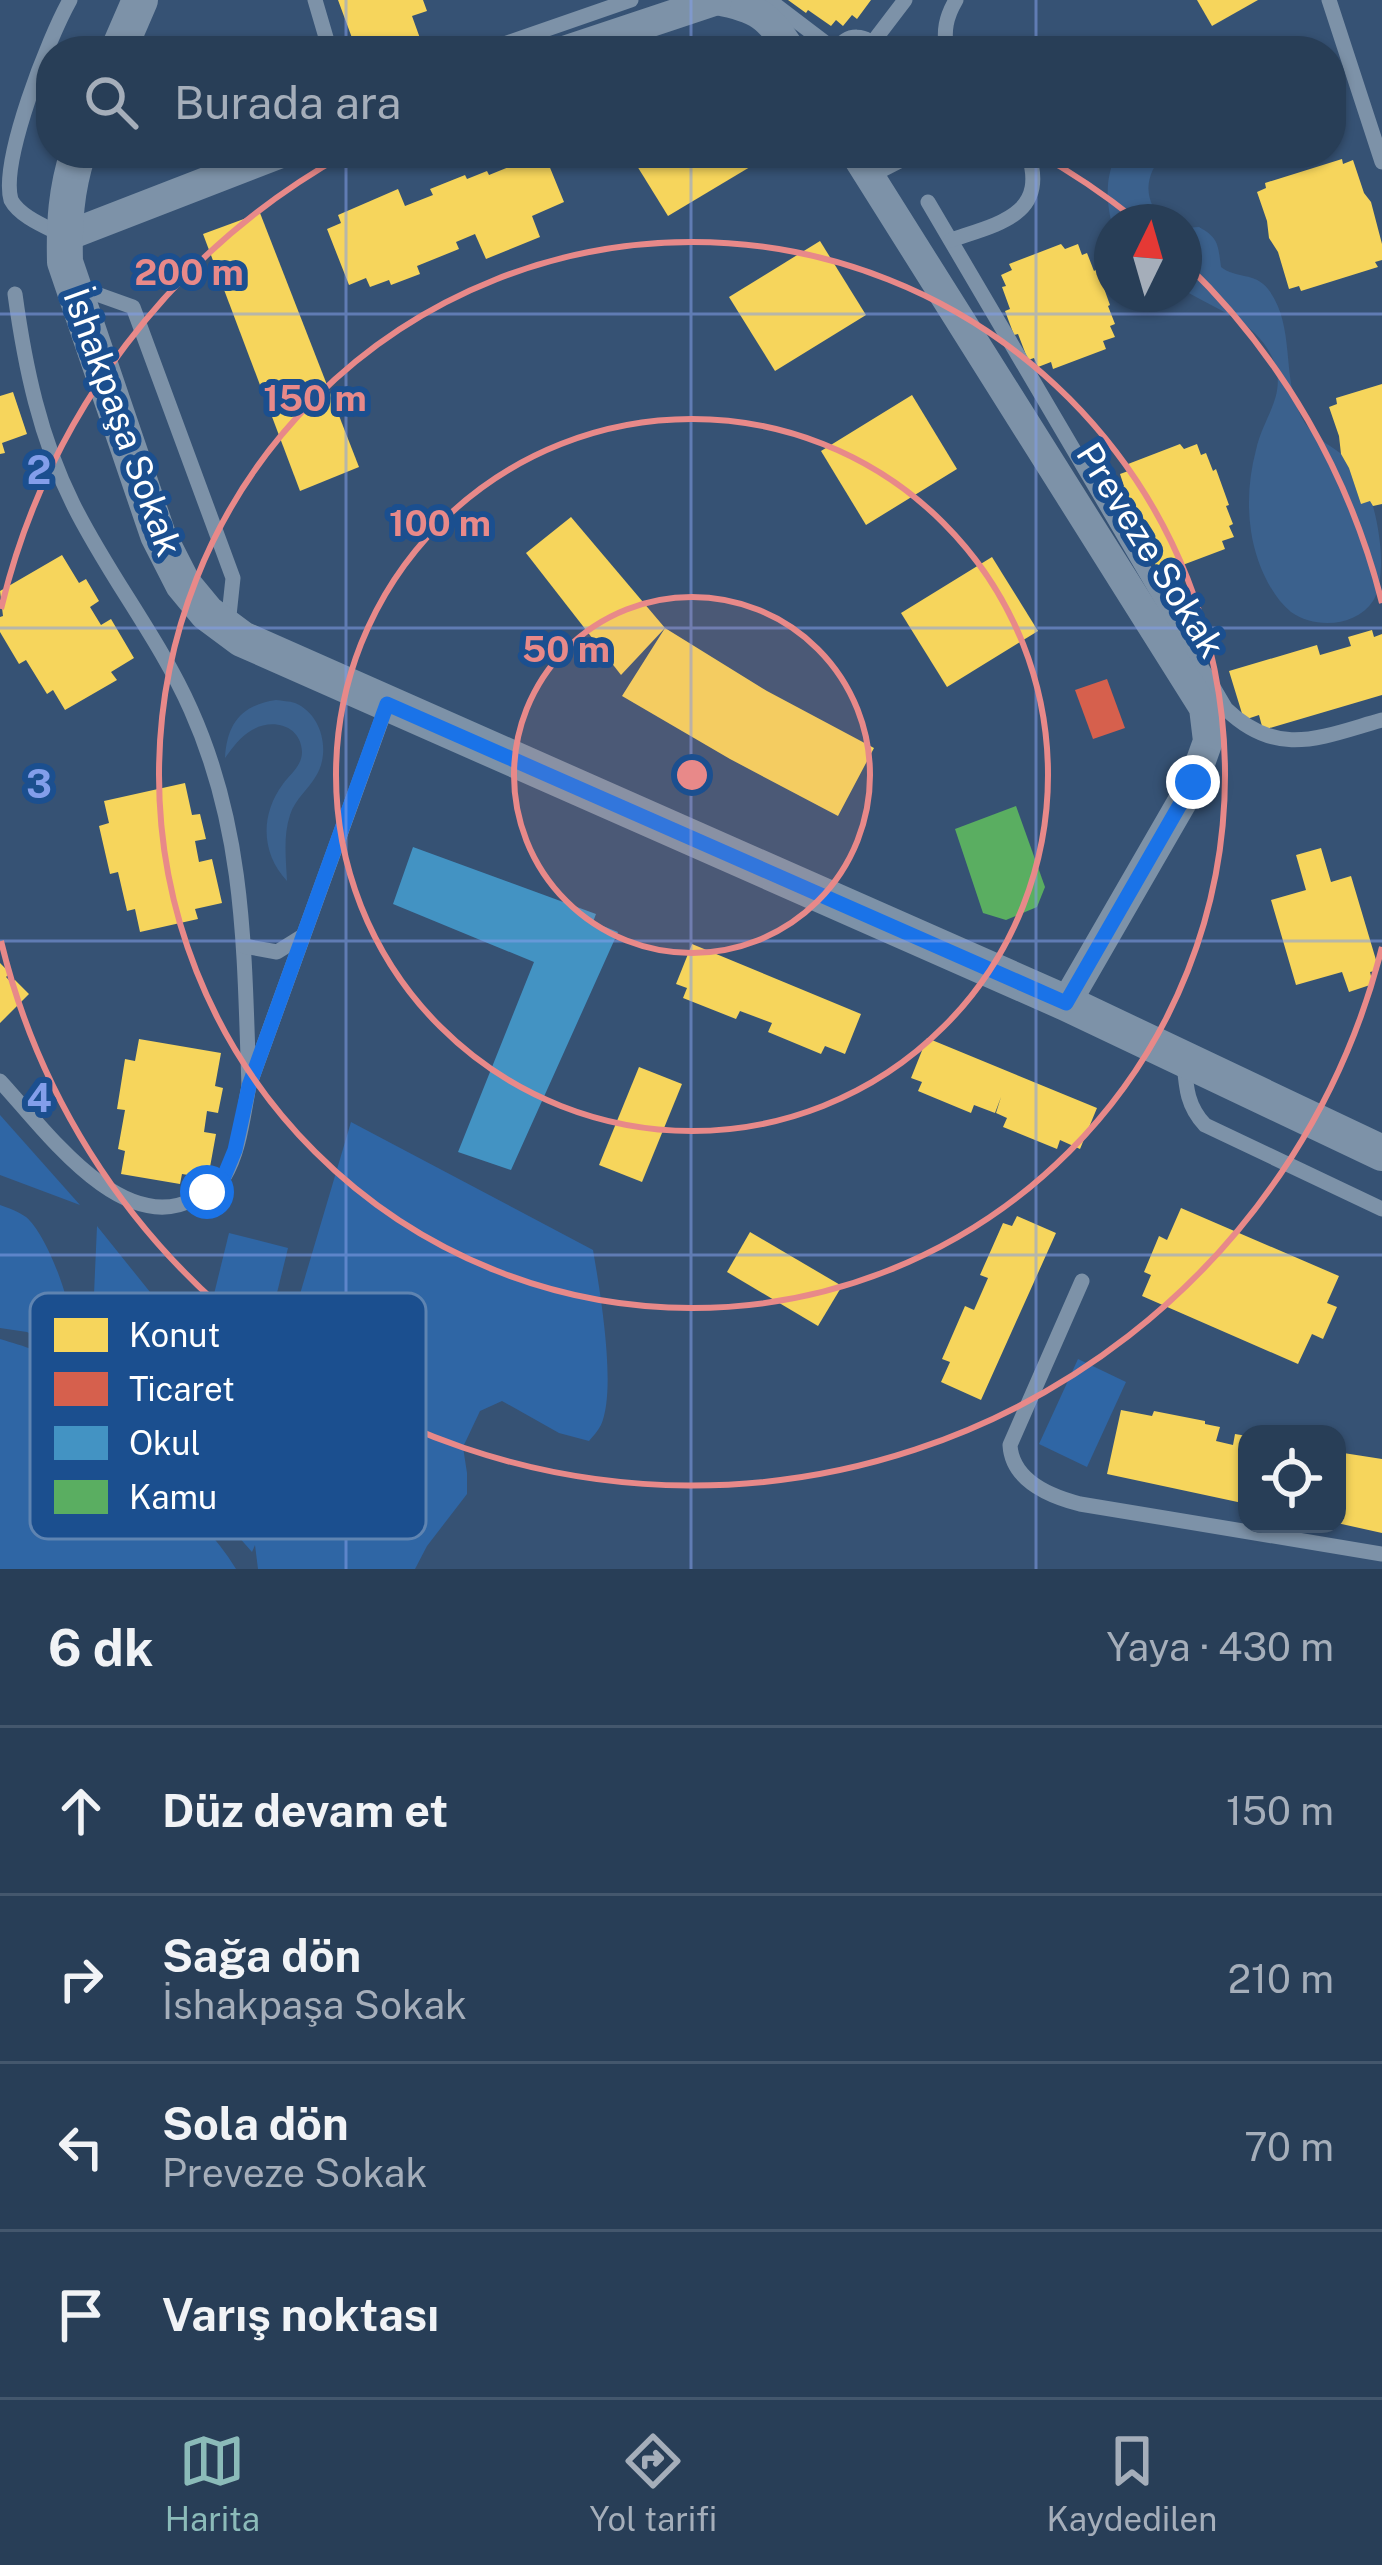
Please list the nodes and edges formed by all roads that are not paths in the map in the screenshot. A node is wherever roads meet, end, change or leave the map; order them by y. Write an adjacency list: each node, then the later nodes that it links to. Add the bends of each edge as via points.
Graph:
1 (70, 0): 10 (lane)
2 (140, 0): 11 (street)
3 (315, 0): 12 (lane)
4 (631, 0): 13 (lane)
5 (717, 0): 14 (street); 15 (street, via 748,6)
6 (769, 0): 16 (lane)
7 (905, 0): 17 (lane)
8 (956, 0): 18 (lane)
9 (1329, 0): 19 (lane)
10 (51, 36)
11 (124, 36)
12 (326, 36)
13 (527, 36)
14 (609, 36)
15 (782, 36)
16 (816, 36)
17 (882, 36)
18 (944, 36)
19 (1341, 36)
20 (1346, 52): 22 (lane)
21 (36, 72): 28 (lane, via 5,168 9,199)
22 (1382, 161)
23 (73, 168): 28 (street, İshakpaşa Sokak)
24 (242, 168): 28 (street)
25 (865, 168): 37 (street, Preveze Sokak, via 1204,708 1208,741 1193,782)
26 (1032, 168): 29 (lane, via 1031,196 1018,213)
27 (928, 202): 29 (lane)
28 (64, 237): 30 (street, İshakpaşa Sokak)
29 (951, 240): 34 (lane, via 1226,709 1265,737 1296,740)
30 (73, 286): 32 (street, İshakpaşa Sokak, via 158,536 183,584); 32 (lane, via 133,307 232,578)
31 (15, 294): 36 (lane, via 46,442 191,710 215,774 232,836)
32 (227, 628): 33 (street, İshakpaşa Sokak)
33 (387, 704): 35 (lane); 37 (street, İshakpaşa Sokak)
34 (1382, 720)
35 (304, 935): 36 (lane, via 277,952); 40 (lane)
36 (244, 946): 40 (lane)
37 (1066, 1003): 38 (street, İshakpaşa Sokak)
38 (1184, 1059): 41 (street, İshakpaşa Sokak); 42 (lane, via 1186,1094 1205,1125)
39 (0, 1081): 40 (lane, via 90,1176 150,1208 188,1203 223,1179)
40 (249, 1086)
41 (1382, 1153)
42 (1382, 1209)
43 (1082, 1281): 44 (lane, via 1010,1445 1026,1479 1080,1504)
44 (1382, 1554)

